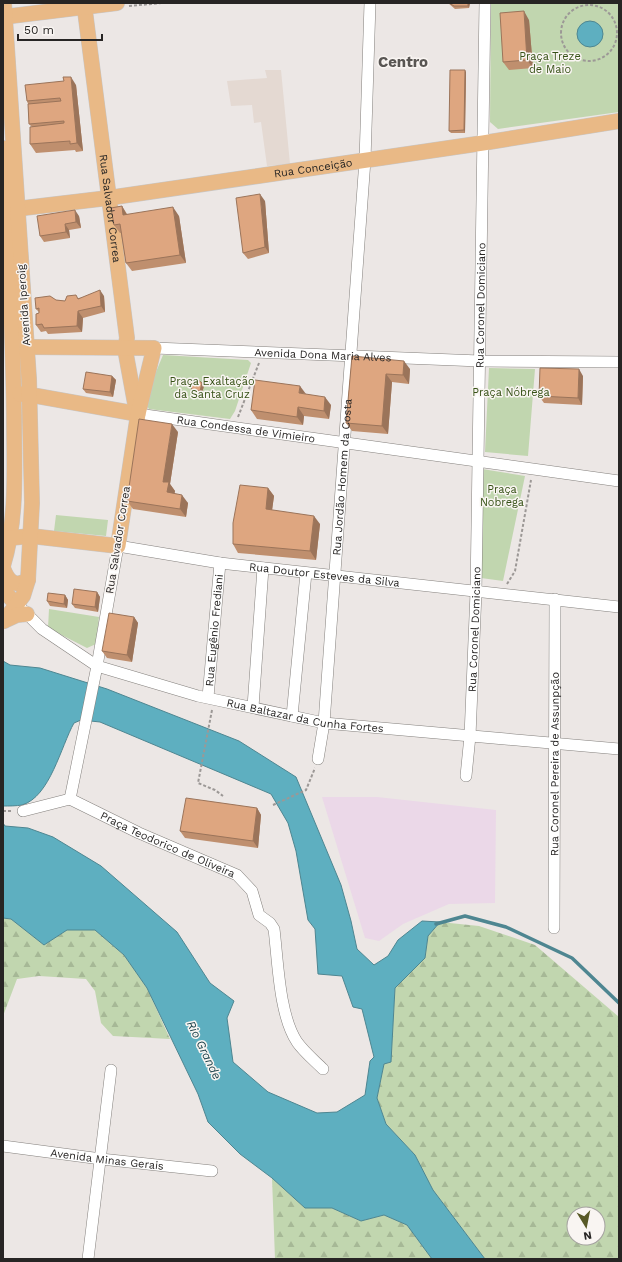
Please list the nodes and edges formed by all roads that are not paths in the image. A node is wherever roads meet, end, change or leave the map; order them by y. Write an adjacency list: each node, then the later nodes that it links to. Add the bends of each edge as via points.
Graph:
1 (117, 3): 4 (main road)
2 (370, 3): 9 (street, Rua Jordão Homem da Costa)
3 (485, 3): 7 (street, Rua Coronel Domiciano)
4 (84, 5): 5 (main road); 10 (main road, Rua Salvador Correa)
5 (4, 12): 11 (main road, Avenida Iperoig)
6 (619, 121): 7 (main road, Rua Conceição)
7 (483, 143): 9 (main road, Rua Conceição); 16 (street, Rua Coronel Domiciano)
8 (3, 148): 11 (main road, Avenida Iperoig)
9 (365, 160): 10 (main road, Rua Conceição); 15 (street, Rua Jordão Homem da Costa)
10 (108, 198): 11 (main road, Rua Conceição); 14 (main road, Rua Salvador Correa, via 127,338)
11 (13, 209): 12 (main road, Avenida Iperoig); 18 (main road, Avenida Iperoig)
12 (27, 347): 14 (main road, Avenida Dona Maria Alves); 19 (main road, Avenida Iperoig)
13 (154, 348): 14 (main road, Avenida Dona Maria Alves); 15 (street, Avenida Dona Maria Alves); 20 (main road, Rua Salvador Correa)
14 (125, 349): 20 (main road, Rua Salvador Correa)
15 (352, 356): 16 (street, Avenida Dona Maria Alves); 21 (street, Rua Jordão Homem da Costa)
16 (480, 361): 17 (street, Avenida Dona Maria Alves); 22 (street, Rua Coronel Domiciano)
17 (619, 362)
18 (13, 394): 19 (main road, Rua Condessa de Vimieiro); 25 (main road, Avenida Iperoig, via 14,491)
19 (30, 395): 20 (main road, Rua Condessa de Vimieiro); 24 (main road, Avenida Iperoig)
20 (138, 414): 21 (street, Rua Condessa de Vimieiro); 26 (main road, Rua Salvador Correa)
21 (345, 443): 22 (street, Rua Condessa de Vimieiro); 31 (street, Rua Jordão Homem da Costa)
22 (478, 461): 23 (street, Rua Condessa de Vimieiro); 34 (street, Rua Coronel Domiciano)
23 (619, 481)
24 (31, 536): 25 (main road, Rua Doutor Esteves da Silva); 26 (main road, Rua Doutor Esteves da Silva); 32 (main road, Avenida Iperoig)
25 (10, 538): 28 (main road, Avenida Iperoig)
26 (118, 546): 27 (street, Rua Doutor Esteves da Silva); 39 (street, Rua Salvador Correa)
27 (220, 563): 29 (street, Rua Doutor Esteves da Silva); 40 (street, Rua Eugênio Frediani)
28 (3, 567): 32 (main road, via 12,583 22,584)
29 (263, 568): 30 (street, Rua Doutor Esteves da Silva); 41 (street)
30 (306, 573): 31 (street, Rua Doutor Esteves da Silva); 42 (street)
31 (335, 576): 34 (street, Rua Doutor Esteves da Silva); 43 (street, Rua Jordão Homem da Costa)
32 (28, 580): 37 (main road, Avenida Iperoig)
33 (3, 590): 37 (main road)
34 (476, 592): 35 (street, Rua Doutor Esteves da Silva); 44 (street, Rua Coronel Domiciano)
35 (555, 599): 36 (street, Rua Doutor Esteves da Silva); 45 (street, Rua Coronel Pereira de Assunpção)
36 (619, 607)
37 (16, 608): 38 (main road); 38 (main road, via 12,616); 39 (street, Rua Baltazar da Cunha Fortes)
38 (3, 622)
39 (97, 670): 40 (street, Rua Baltazar da Cunha Fortes); 49 (street, Rua Salvador Correa)
40 (208, 697): 41 (street, Rua Baltazar da Cunha Fortes)
41 (253, 708): 42 (street, Rua Baltazar da Cunha Fortes)
42 (292, 716): 43 (street, Rua Baltazar da Cunha Fortes)
43 (324, 723): 44 (street, Rua Baltazar da Cunha Fortes); 47 (street, Rua Jordão Homem da Costa)
44 (470, 736): 45 (street, Rua Baltazar da Cunha Fortes); 48 (street, Rua Coronel Domiciano)
45 (554, 743): 46 (street, Rua Baltazar da Cunha Fortes); 51 (street, Rua Coronel Pereira de Assunpção)
46 (619, 748)
47 (318, 759)
48 (466, 776)
49 (70, 799): 50 (street); 52 (street, Praça Teodorico de Oliveira, via 139,833 237,875 248,886 259,915 274,929 286,1016 297,1042)
50 (23, 811)
51 (554, 928)
52 (323, 1069)
53 (111, 1070): 55 (street)
54 (3, 1146): 55 (street, Avenida Minas Gerais)
55 (101, 1159): 56 (street, Avenida Minas Gerais); 57 (street)
56 (212, 1171)
57 (88, 1259)

